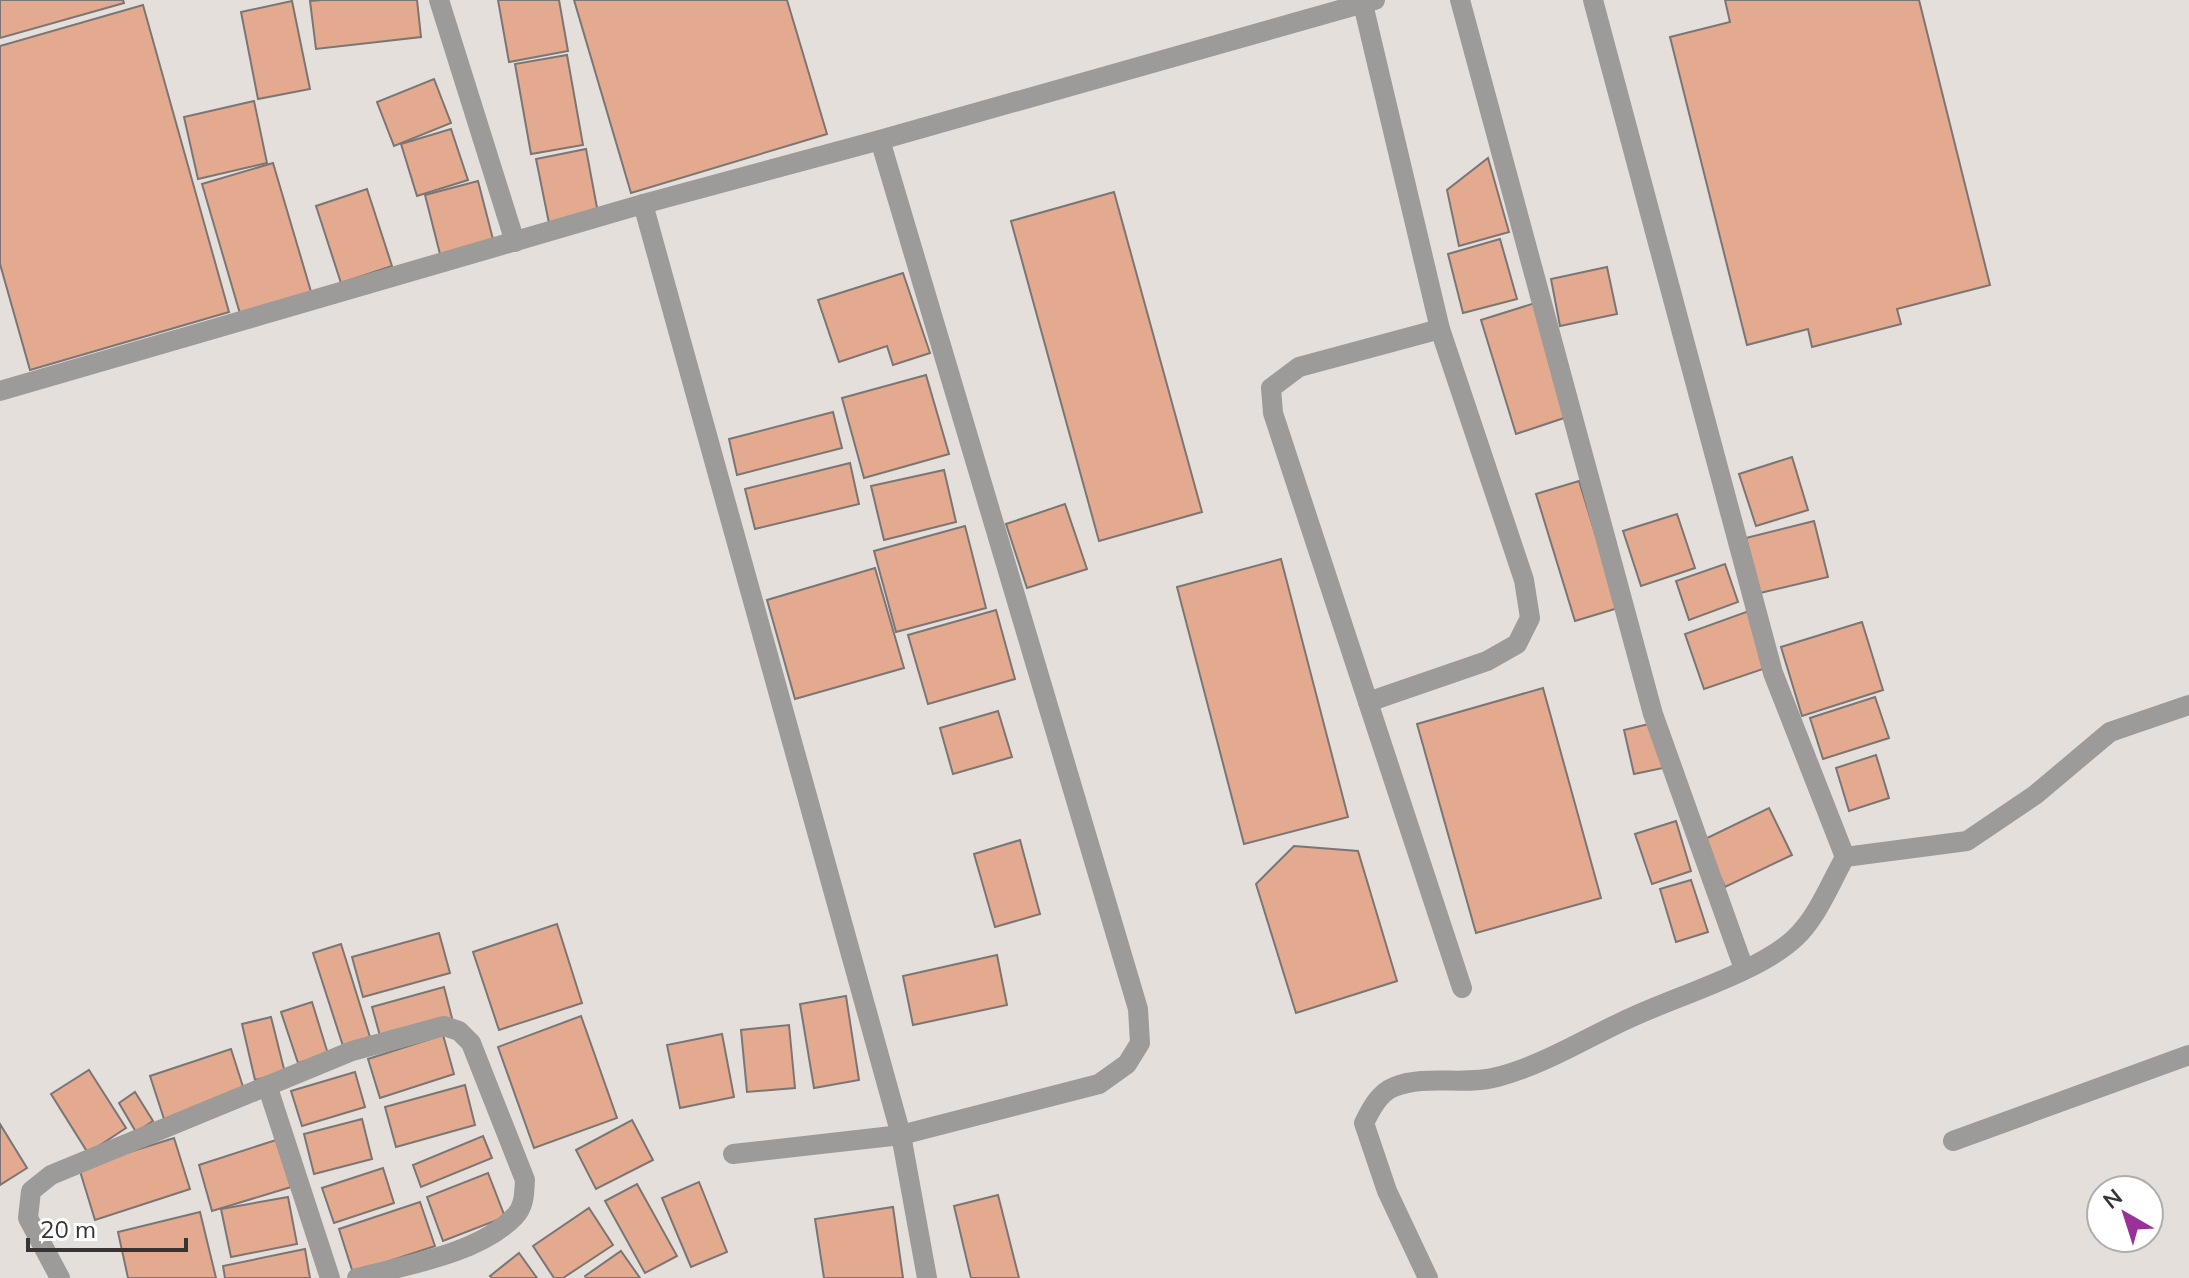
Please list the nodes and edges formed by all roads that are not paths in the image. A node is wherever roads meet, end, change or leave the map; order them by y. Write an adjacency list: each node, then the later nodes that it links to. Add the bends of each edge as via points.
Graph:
1 (439, 0): 7 (street)
2 (1460, 0): 13 (street, via 1653,714)
3 (1593, 0): 12 (street, via 1773,673)
4 (1366, 1): 5 (street); 8 (street)
5 (880, 140): 6 (street); 17 (street, via 1138,1009 1140,1043 1127,1064 1099,1084)
6 (643, 204): 7 (street); 17 (street)
7 (515, 242): 9 (street)
8 (1440, 329): 10 (street, via 1524,580 1530,618 1517,644 1487,661); 10 (street, via 1299,367 1271,388 1273,413)
9 (0, 391)
10 (1368, 702): 14 (street)
11 (2189, 705): 12 (street, via 2110,732 2035,795 1967,841)
12 (1845, 857): 13 (street, via 1806,927 1781,950)
13 (1744, 969): 24 (street, via 1496,1078 1410,1082 1379,1098 1364,1123 1387,1191)
14 (1462, 988)
15 (2189, 1055): 18 (street)
16 (268, 1088): 20 (street, via 51,1175 31,1191 28,1218); 21 (street); 22 (street, via 352,1051 444,1026 471,1043 525,1180 524,1201 517,1215 489,1235 450,1253)
17 (901, 1135): 19 (street); 23 (street)
18 (1953, 1141)
19 (733, 1154)
20 (60, 1278)
21 (330, 1278)
22 (357, 1278)
23 (927, 1278)
24 (1428, 1278)

